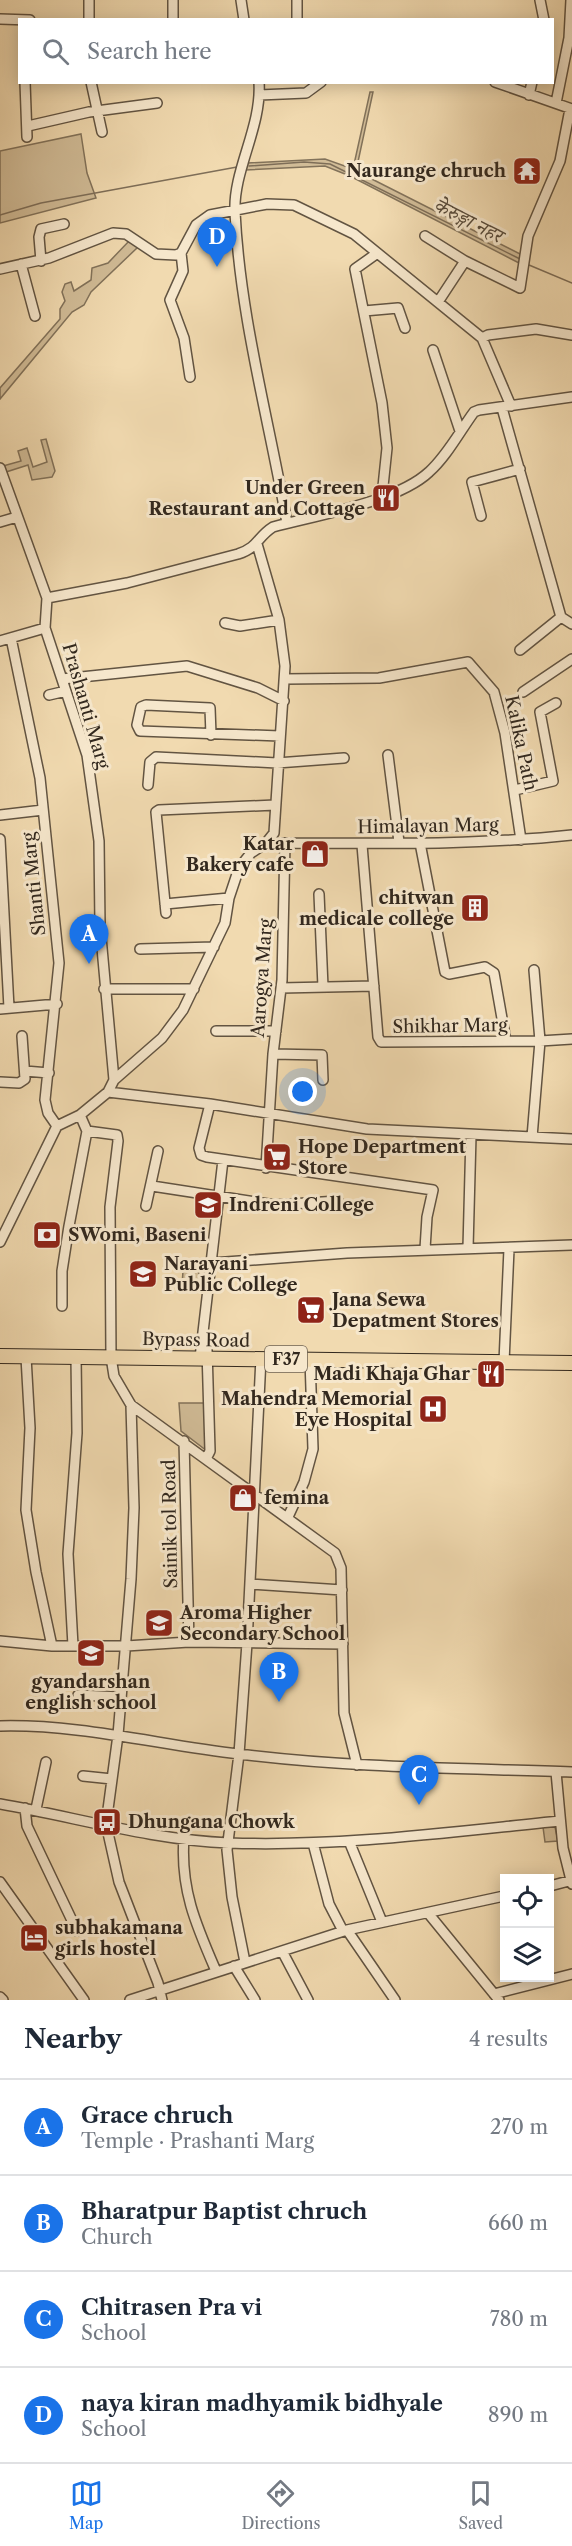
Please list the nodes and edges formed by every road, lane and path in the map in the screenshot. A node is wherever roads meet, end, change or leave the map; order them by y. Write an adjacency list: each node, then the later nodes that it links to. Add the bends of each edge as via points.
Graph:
1 (89, 0): 7 (street)
2 (173, 0): 8 (street)
3 (241, 0): 9 (street)
4 (297, 0): 10 (street)
5 (540, 0): 11 (street)
6 (571, 0): 23 (street, via 569,38)
7 (89, 18)
8 (173, 18)
9 (244, 18)
10 (297, 18)
11 (544, 18)
12 (0, 19): 13 (street)
13 (18, 19)
14 (25, 84): 26 (street)
15 (92, 84): 25 (street)
16 (259, 84): 20 (street)
17 (319, 84): 20 (street, via 313,91 293,96)
18 (500, 84): 21 (street)
19 (532, 84): 21 (street)
20 (259, 95): 29 (street)
21 (529, 95): 23 (street)
22 (157, 103): 25 (street)
23 (556, 103): 24 (street)
24 (571, 109): 35 (street, via 560,161 528,236 520,288)
25 (99, 111): 26 (street); 27 (street)
26 (28, 126): 28 (street)
27 (102, 132)
28 (27, 137)
29 (235, 210): 32 (street, via 202,219); 33 (street, via 279,203 294,205 354,234); 55 (street, via 246,310)
30 (64, 224): 34 (street, via 41,229)
31 (425, 236): 35 (street)
32 (181, 253): 34 (street, via 164,256 147,250 126,234 113,233); 45 (street, via 183,271 170,300 184,338)
33 (376, 254): 38 (street); 39 (street, via 355,269)
34 (41, 261): 36 (street)
35 (465, 261): 38 (street)
36 (21, 264): 37 (street); 40 (street)
37 (0, 269)
38 (438, 302): 43 (street)
39 (364, 311): 41 (street, via 398,308); 51 (street, via 387,448)
40 (35, 316)
41 (405, 328)
42 (572, 335): 43 (street, via 530,330)
43 (482, 338): 47 (street)
44 (433, 350): 48 (street)
45 (190, 377)
46 (572, 397): 47 (street)
47 (506, 407): 48 (street, via 474,412); 50 (street)
48 (460, 431): 51 (street, via 428,473 410,486)
49 (0, 468): 53 (street)
50 (520, 469): 52 (street, via 472,482); 58 (street)
51 (382, 496): 55 (street)
52 (481, 516)
53 (17, 517): 54 (street); 57 (street)
54 (0, 522)
55 (287, 523): 56 (street, via 265,532)
56 (257, 544): 57 (street, via 216,561); 59 (street)
57 (47, 598): 62 (street)
58 (561, 617): 61 (street); 65 (street)
59 (279, 620): 60 (street, via 240,626); 68 (street)
60 (225, 623)
61 (572, 624)
62 (45, 628): 63 (street); 67 (street, Prashanti Marg)
63 (11, 638): 64 (street); 82 (street, Shanti Marg, via 35,745)
64 (0, 641)
65 (520, 650)
66 (572, 659): 70 (street)
67 (62, 679): 69 (street, Prashanti Marg); 72 (street, via 187,666 258,688)
68 (285, 680): 72 (street); 80 (street, Kalika Path, via 379,678 468,662 494,692)
69 (66, 691): 71 (street); 101 (street, Prashanti Marg, via 87,756 99,841)
70 (524, 692)
71 (49, 695)
72 (284, 701): 75 (street)
73 (556, 703): 80 (street, via 540,712 553,781)
74 (211, 735): 74 (street, via 140,731 137,725 141,708 210,708); 75 (street)
75 (280, 736): 78 (street)
76 (388, 755): 88 (street)
77 (344, 758): 78 (street)
78 (277, 764): 79 (street, via 156,758 150,762); 81 (street)
79 (148, 785)
80 (515, 790): 87 (street, Kalika Path)
81 (275, 805): 84 (street); 94 (street, via 156,812 166,908)
82 (43, 810): 83 (street); 103 (street, Shanti Marg, via 59,963)
83 (0, 815)
84 (274, 833): 89 (street); 90 (street)
85 (572, 835): 87 (street, Himalayan Marg)
86 (0, 839): 104 (street)
87 (521, 840): 91 (street, Himalayan Marg)
88 (399, 842): 91 (street, Himalayan Marg); 92 (street, Himalayan Marg)
89 (266, 843): 90 (street, Himalayan Marg); 94 (street, via 239,868)
90 (285, 843): 92 (street, Himalayan Marg); 100 (street, Aarogya Marg)
91 (420, 843): 109 (street, via 445,972 484,968 494,973)
92 (362, 845): 98 (street, Shikhar Marg)
93 (319, 894): 99 (street)
94 (229, 898): 95 (street, via 225,923)
95 (214, 947): 96 (street); 102 (street)
96 (140, 950)
97 (534, 970): 110 (street)
98 (374, 986): 99 (street); 109 (street, Shikhar Marg, via 381,1042)
99 (323, 987): 100 (street)
100 (281, 988): 106 (street, Aarogya Marg)
101 (104, 989): 102 (street); 114 (street, Prashanti Marg)
102 (194, 990): 114 (street, via 162,1038)
103 (57, 1004): 104 (street); 113 (street, Shanti Marg)
104 (4, 1009)
105 (216, 1031): 106 (street)
106 (276, 1031): 111 (street, Aarogya Marg)
107 (22, 1036): 112 (street)
108 (572, 1039): 110 (street, Shikhar Marg)
109 (506, 1041): 110 (street, Shikhar Marg)
110 (540, 1041): 124 (street)
111 (273, 1054): 115 (street, via 322,1055); 119 (street, Aarogya Marg)
112 (25, 1071): 113 (street); 116 (street, via 21,1083)
113 (49, 1073): 121 (street, Shanti Marg, via 45,1100)
114 (114, 1080): 117 (street)
115 (323, 1080)
116 (0, 1082)
117 (108, 1092): 118 (street); 120 (street)
118 (210, 1104): 119 (street); 127 (street, via 199,1148 201,1155)
119 (271, 1114): 123 (street, via 367,1129); 128 (street, Aarogya Marg)
120 (80, 1115): 121 (street); 122 (street)
121 (57, 1126): 133 (street)
122 (87, 1131): 139 (street, via 63,1260); 141 (street, via 112,1133 118,1141 110,1207)
123 (471, 1135): 124 (street); 135 (street)
124 (532, 1137): 125 (street)
125 (572, 1139)
126 (158, 1152): 129 (street)
127 (223, 1160): 128 (street); 130 (street)
128 (266, 1168): 136 (street, via 430,1188 434,1193 427,1217)
129 (152, 1186): 130 (street); 132 (street)
130 (218, 1197): 131 (street, via 275,1205); 138 (street)
131 (338, 1201)
132 (146, 1206)
133 (0, 1242)
134 (572, 1245): 137 (street)
135 (468, 1248): 136 (street); 137 (street)
136 (426, 1249): 138 (street)
137 (509, 1249): 149 (street)
138 (212, 1263): 142 (street)
139 (62, 1306)
140 (0, 1350): 141 (highway, Bypass Road / F37)
141 (111, 1354): 142 (highway, Bypass Road / F37); 147 (highway, Bypass Road / F37); 152 (street, via 114,1376)
142 (204, 1354): 145 (highway, Bypass Road / F37); 148 (highway, Bypass Road / F37); 154 (street, via 210,1451)
143 (572, 1355): 149 (highway, Bypass Road / F37)
144 (0, 1356): 146 (highway, Bypass Road / F37)
145 (390, 1356): 149 (highway, Bypass Road / F37); 150 (highway, Bypass Road / F37)
146 (26, 1357): 147 (highway, Bypass Road / F37); 163 (street, via 30,1428 26,1510)
147 (76, 1357): 164 (street, via 77,1433 68,1554)
148 (261, 1358): 150 (highway, Bypass Road / F37); 155 (street)
149 (504, 1358): 151 (highway, Bypass Road / F37)
150 (310, 1359): 156 (street, via 314,1449)
151 (572, 1363)
152 (131, 1405): 153 (street); 165 (street, via 134,1508)
153 (184, 1441): 154 (street); 160 (street, Sainik tol Road)
154 (207, 1457): 155 (street)
155 (255, 1492): 156 (street); 157 (street)
156 (288, 1517): 158 (street, via 335,1553 341,1568)
157 (250, 1584): 158 (street); 161 (street)
158 (342, 1590): 162 (street)
159 (0, 1641): 163 (street)
160 (189, 1642): 161 (street); 165 (street)
161 (247, 1643): 162 (street); 170 (street)
162 (343, 1644): 172 (street, via 344,1713)
163 (52, 1646): 164 (street)
164 (73, 1646): 165 (street)
165 (126, 1646): 167 (street)
166 (78, 1695): 167 (street)
167 (122, 1697): 169 (street)
168 (0, 1726): 169 (street, via 45,1725)
169 (118, 1735): 170 (street); 176 (street)
170 (239, 1754): 172 (street); 184 (street)
171 (46, 1762): 179 (street)
172 (357, 1765): 173 (street)
173 (556, 1772): 174 (street); 180 (street)
174 (572, 1772)
175 (83, 1776): 176 (street)
176 (112, 1779): 181 (street)
177 (0, 1804): 178 (street)
178 (26, 1808): 179 (street); 192 (street, via 27,1826)
179 (36, 1809): 181 (street)
180 (560, 1821): 183 (street); 186 (street)
181 (106, 1824): 182 (street); 199 (street, via 119,1882)
182 (184, 1838): 184 (street); 197 (street, via 190,1908)
183 (349, 1841): 185 (street); 191 (street)
184 (228, 1843): 185 (street); 195 (street, via 232,1897)
185 (314, 1843): 193 (street, via 329,1904)
186 (572, 1881): 188 (street)
187 (0, 1882): 201 (street)
188 (554, 1885)
189 (500, 1897): 190 (street)
190 (428, 1913): 191 (street); 200 (street)
191 (382, 1922): 193 (street)
192 (77, 1931)
193 (345, 1931): 194 (street); 205 (street)
194 (282, 1951): 195 (street); 204 (street)
195 (245, 1962): 196 (street)
196 (234, 1966): 197 (street); 203 (street)
197 (216, 1971): 199 (street)
198 (572, 1974): 200 (street)
199 (161, 1995): 202 (street)
200 (497, 1997)
201 (81, 1999)
202 (130, 2000)
203 (255, 2000)
204 (308, 2000)
205 (395, 2000)

